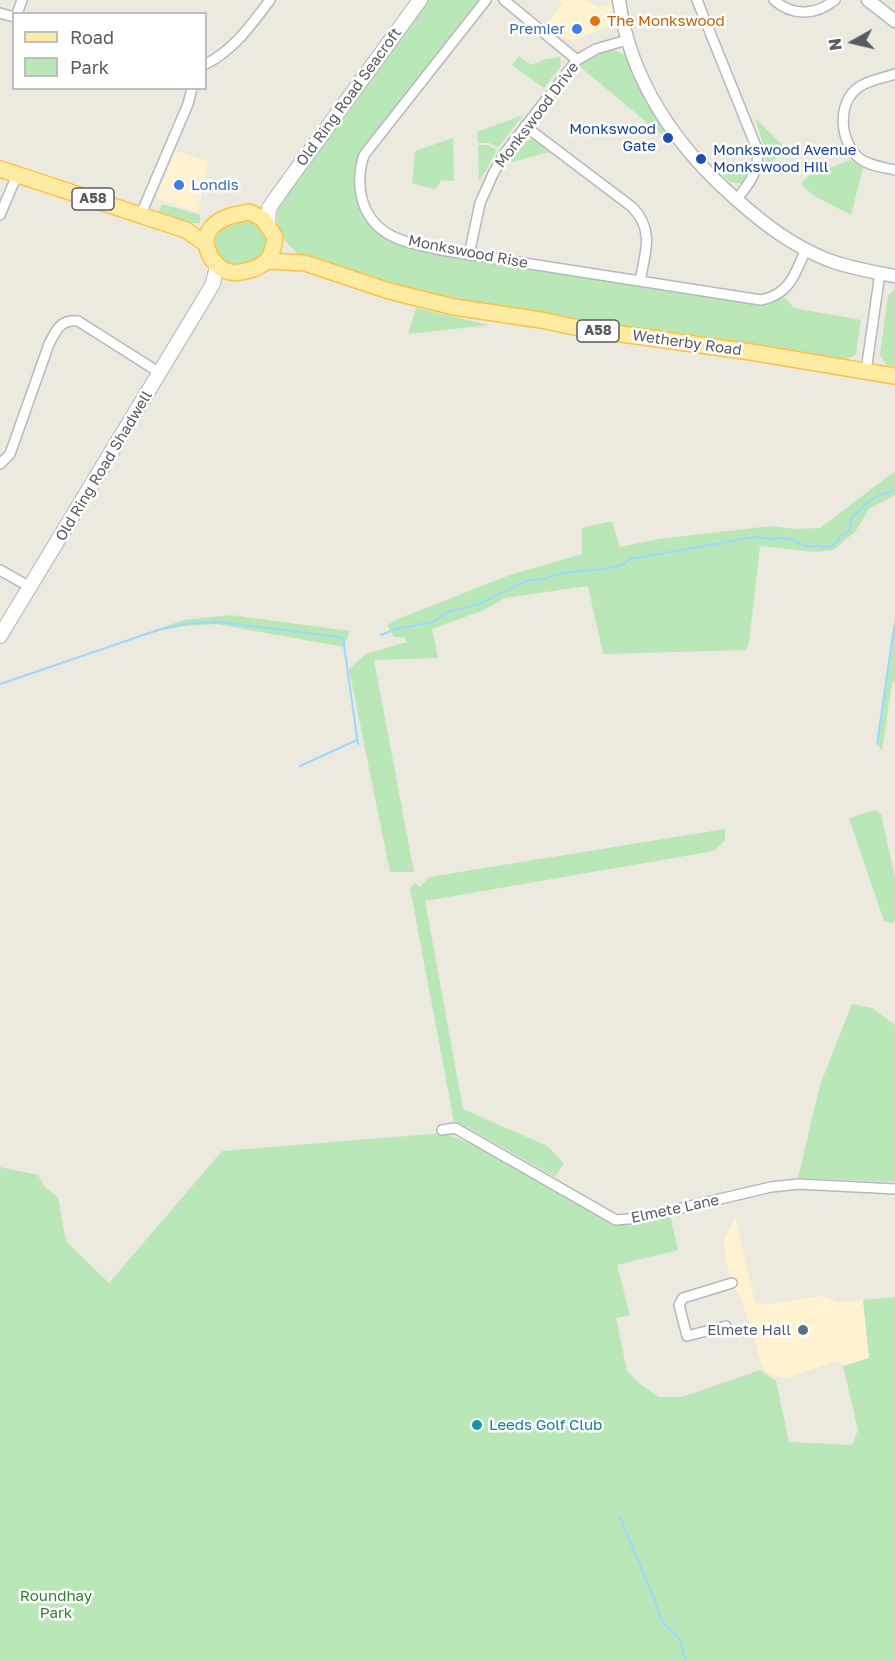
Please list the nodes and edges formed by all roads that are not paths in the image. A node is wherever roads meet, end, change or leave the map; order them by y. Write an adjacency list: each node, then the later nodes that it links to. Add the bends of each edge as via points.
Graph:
1 (270, 0): 13 (street, via 241,38)
2 (420, 0): 20 (main road, Old Ring Road Seacroft)
3 (486, 0): 30 (street, Monkswood Rise, via 374,140 364,155 359,174 363,205 380,228 405,241)
4 (504, 0): 12 (street)
5 (619, 0): 11 (street)
6 (697, 0): 21 (street, via 757,149 754,177)
7 (774, 0): 8 (street, via 789,10 807,13)
8 (835, 0)
9 (868, 0): 10 (street)
10 (895, 21)
11 (627, 40): 12 (street, Monkswood Drive, via 596,49); 21 (street, via 652,98 672,132 696,162)
12 (577, 60): 16 (street, Monkswood Drive)
13 (207, 63)
14 (895, 74): 18 (street, via 861,86 846,102 842,115 847,137 858,157)
15 (192, 90): 23 (street)
16 (525, 126): 30 (street, Monkswood Drive, via 500,159 486,189); 37 (street, via 642,217 647,241)
17 (0, 169): 19 (main road, A58)
18 (895, 170)
19 (17, 175): 23 (main road, A58); 24 (street)
20 (278, 195): 22 (main road, Old Ring Road Seacroft); 27 (main road, Old Ring Road Seacroft, via 269,208)
21 (736, 200): 29 (street, via 769,227)
22 (250, 212): 25 (main road, A58, via 230,216); 27 (main road, A58, via 257,214)
23 (141, 214): 26 (main road, A58)
24 (0, 215)
25 (214, 226): 26 (main road, A58); 28 (main road)
26 (186, 230): 28 (main road, A58)
27 (271, 231): 31 (main road, via 273,251); 32 (main road, A58, via 285,250)
28 (206, 244): 33 (main road, A58)
29 (806, 249): 35 (street, via 852,268); 37 (street, Monkswood Rise, via 789,285 772,298 761,300)
30 (469, 255): 37 (street, Monkswood Rise)
31 (268, 261): 32 (main road, A58); 34 (main road, A58)
32 (305, 264): 39 (main road, Wetherby Road / A58, via 454,307)
33 (217, 266): 34 (main road); 38 (main road, Old Ring Road Shadwell)
34 (242, 273): 38 (main road, Old Ring Road Shadwell)
35 (880, 273): 36 (street); 39 (street)
36 (895, 276)
37 (640, 281)
38 (207, 294): 40 (main road, Old Ring Road Shadwell)
39 (866, 371): 41 (main road, Wetherby Road / A58)
40 (160, 373): 42 (street, via 78,321 66,322 56,330 49,344 10,454); 44 (main road, Old Ring Road Shadwell)
41 (895, 376)
42 (0, 464)
43 (0, 570): 44 (street)
44 (30, 587): 45 (main road, Old Ring Road Shadwell)
45 (0, 636)
46 (442, 1130): 47 (street, Elmete Lane, via 455,1128 616,1220 771,1187 799,1184)
47 (895, 1189)
48 (732, 1283): 49 (street, via 683,1298 679,1305 687,1336)
49 (726, 1326)

